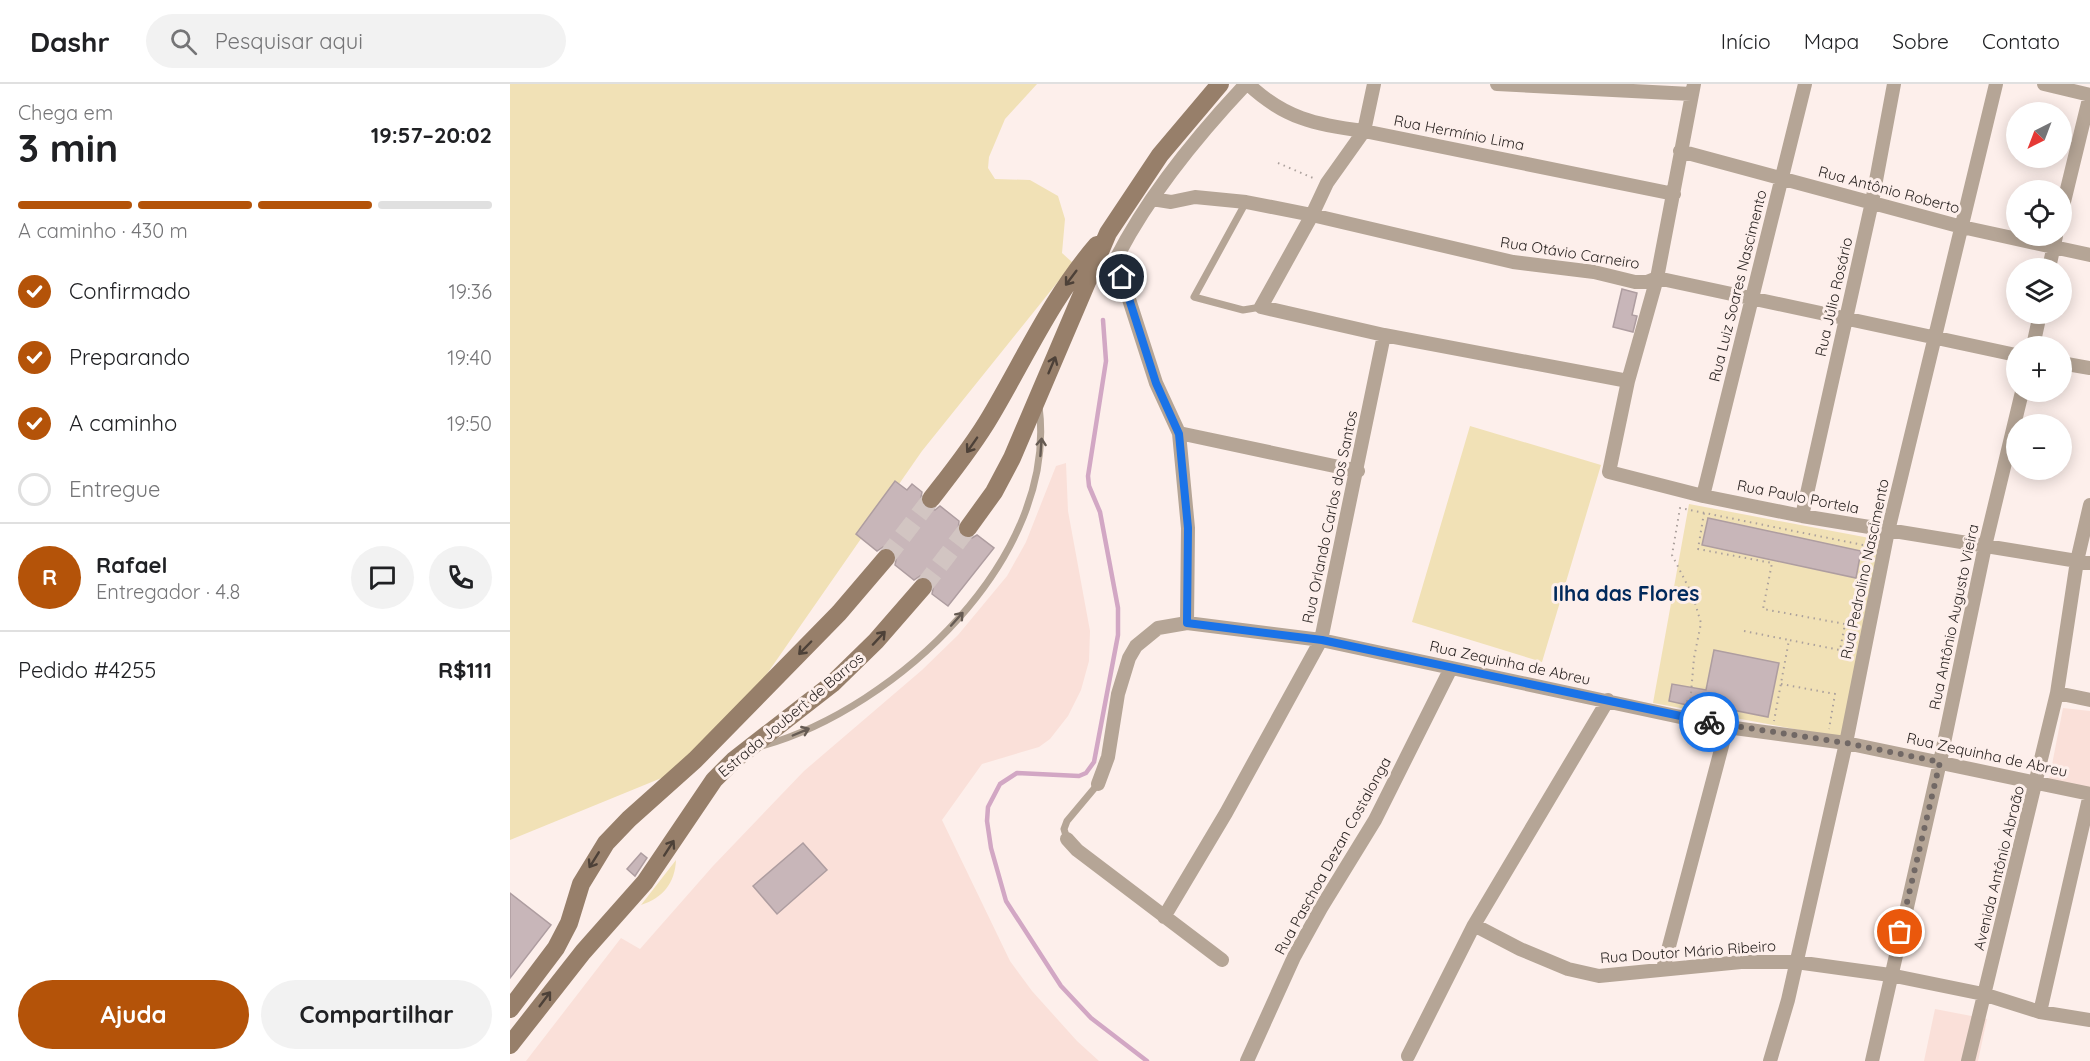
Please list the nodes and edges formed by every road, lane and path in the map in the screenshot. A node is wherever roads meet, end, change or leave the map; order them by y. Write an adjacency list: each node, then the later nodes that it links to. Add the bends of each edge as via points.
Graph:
1 (1220, 84): 23 (main road, via 1160,155)
2 (1247, 84): 11 (street, Rua Hermínio Lima, via 1268,102 1292,114 1324,126); 18 (street)
3 (1374, 84): 11 (street)
4 (1497, 84): 9 (street)
5 (1804, 84): 14 (street, Rua Luiz Soares Nascimento)
6 (1893, 84): 20 (street, Rua Júlio Rosário)
7 (1996, 84): 22 (street, Rua Pedrolino Nascimento)
8 (2044, 84): 10 (street)
9 (1693, 89): 12 (street)
10 (2090, 95): 15 (street)
11 (1364, 131): 16 (street); 17 (street, Rua Hermínio Lima)
12 (1680, 151): 14 (street, Rua Antônio Roberto); 17 (street)
13 (1278, 163): 16 (path)
14 (1781, 178): 20 (street, Rua Antônio Roberto); 28 (street, Rua Luiz Soares Nascimento)
15 (2069, 180)
16 (1327, 183): 21 (street)
17 (1674, 194): 27 (street)
18 (1152, 199): 19 (street, Rua Otávio Carneiro, via 1171,202 1195,197); 39 (street, via 1116,259 1156,383)
19 (1246, 202): 21 (street, Rua Otávio Carneiro); 29 (lane, via 1194,297 1243,310)
20 (1872, 202): 22 (street, Rua Antônio Roberto); 30 (street, Rua Júlio Rosário)
21 (1312, 215): 27 (street, Rua Otávio Carneiro, via 1514,262 1594,272 1635,282); 29 (street)
22 (1962, 227): 24 (street, Rua Antônio Roberto); 32 (street, Rua Pedrolino Nascimento)
23 (1108, 233): 37 (main road, one-way to 23); 42 (main road, one-way to 42, via 1063,288 984,428)
24 (2006, 234)
25 (2067, 246): 26 (street, Rua Antônio Roberto)
26 (2090, 255)
27 (1657, 278): 28 (street, Rua Otávio Carneiro); 36 (street)
28 (1752, 297): 30 (street, Rua Otávio Carneiro); 41 (street, Rua Luiz Soares Nascimento)
29 (1261, 306): 31 (street)
30 (1846, 317): 32 (street, Rua Otávio Carneiro); 45 (street, Rua Júlio Rosário)
31 (1384, 335): 36 (street); 40 (street, Rua Orlando Carlos dos Santos)
32 (1934, 337): 33 (street, Rua Otávio Carneiro); 47 (street, Rua Pedrolino Nascimento)
33 (2006, 353)
34 (2072, 365): 35 (street)
35 (2090, 368)
36 (1628, 381): 41 (street, Rua Paulo Portela, via 1609,472)
37 (1038, 397): 46 (main road, via 1004,475); 67 (lane, one-way to 37, via 810,728 870,695 935,642 969,605 1015,536 1034,491 1040,454)
38 (2020, 402): 49 (street, Rua Antônio Augusto Vieira)
39 (1179, 434): 40 (street); 53 (street, via 1188,528)
40 (1358, 471): 55 (street, Rua Orlando Carlos dos Santos)
41 (1703, 496): 45 (street, Rua Paulo Portela)
42 (931, 499)
43 (2090, 505): 51 (street, Avenida Antônio Abraão)
44 (1704, 513): 48 (path); 56 (path, via 1698,549 1772,563 1763,609 1845,624 1840,650); 62 (path, via 1680,508 1672,555 1693,596 1701,623)
45 (1802, 516): 47 (street, Rua Paulo Portela)
46 (968, 528)
47 (1888, 531): 49 (street, Rua Paulo Portela); 66 (street, Rua Pedrolino Nascimento)
48 (1863, 545)
49 (1984, 546): 51 (street, Rua Paulo Portela); 68 (street, Rua Antônio Augusto Vieira)
50 (886, 558): 80 (main road, Estrada Joubert de Barros, one-way to 80, via 839,613 695,760 606,843 581,884 564,934)
51 (2084, 562): 59 (street, Avenida Antônio Abraão)
52 (923, 587): 67 (main road, Estrada Joubert de Barros, one-way to 52, via 847,670)
53 (1187, 623): 55 (street, Rua Zequinha de Abreu); 70 (street, Rua Zequinha de Abreu, via 1158,628 1136,646 1129,658 1118,694 1108,757)
54 (1744, 631): 56 (path)
55 (1322, 640): 57 (street, Rua Zequinha de Abreu); 73 (street, Rua Orlando Carlos dos Santos)
56 (1789, 640): 58 (path)
57 (1451, 668): 60 (street, Rua Zequinha de Abreu); 85 (street, Rua Paschoa Dezan Costalonga, via 1375,820 1294,957)
58 (1781, 684): 63 (path); 65 (path, via 1835,694)
59 (2057, 693): 61 (street); 69 (street, Avenida Antônio Abraão)
60 (1608, 700): 64 (street, Rua Zequinha de Abreu); 74 (street)
61 (2090, 700)
62 (1690, 705)
63 (1774, 721)
64 (1727, 727): 66 (street, Rua Zequinha de Abreu); 77 (street)
65 (1829, 731)
66 (1846, 743): 68 (street, Rua Zequinha de Abreu); 76 (street, Rua Pedrolino Nascimento)
67 (745, 751): 83 (main road, Estrada Joubert de Barros, one-way to 67, via 577,959 645,882 714,780)
68 (1940, 762): 69 (street, Rua Zequinha de Abreu); 78 (street, Rua Antônio Augusto Vieira)
69 (2037, 782): 71 (street, Rua Zequinha de Abreu); 79 (street, Avenida Antônio Abraão)
70 (1098, 784): 72 (lane, Rua Zequinha de Abreu, via 1067,821)
71 (2090, 794): 81 (street)
72 (1067, 839): 73 (street)
73 (1164, 917): 75 (street)
74 (1474, 925): 77 (street, Rua Doutor Mário Ribeiro, via 1568,969 1599,976); 84 (street)
75 (1222, 960)
76 (1796, 962): 77 (street, Rua Doutor Mário Ribeiro, via 1767,960); 78 (street, Rua Doutor Mário Ribeiro); 86 (street, Rua Pedrolino Nascimento)
77 (1663, 969)
78 (1890, 975): 79 (street, Rua Doutor Mário Ribeiro); 87 (street, Rua Antônio Augusto Vieira)
79 (1983, 994): 81 (street, Rua Doutor Mário Ribeiro); 88 (street, Avenida Antônio Abraão)
80 (510, 1009)
81 (2040, 1012): 82 (street, Rua Doutor Mário Ribeiro)
82 (2090, 1020)
83 (510, 1046)
84 (1408, 1056)
85 (1247, 1061)
86 (1770, 1061)
87 (1872, 1061)
88 (1968, 1061)

